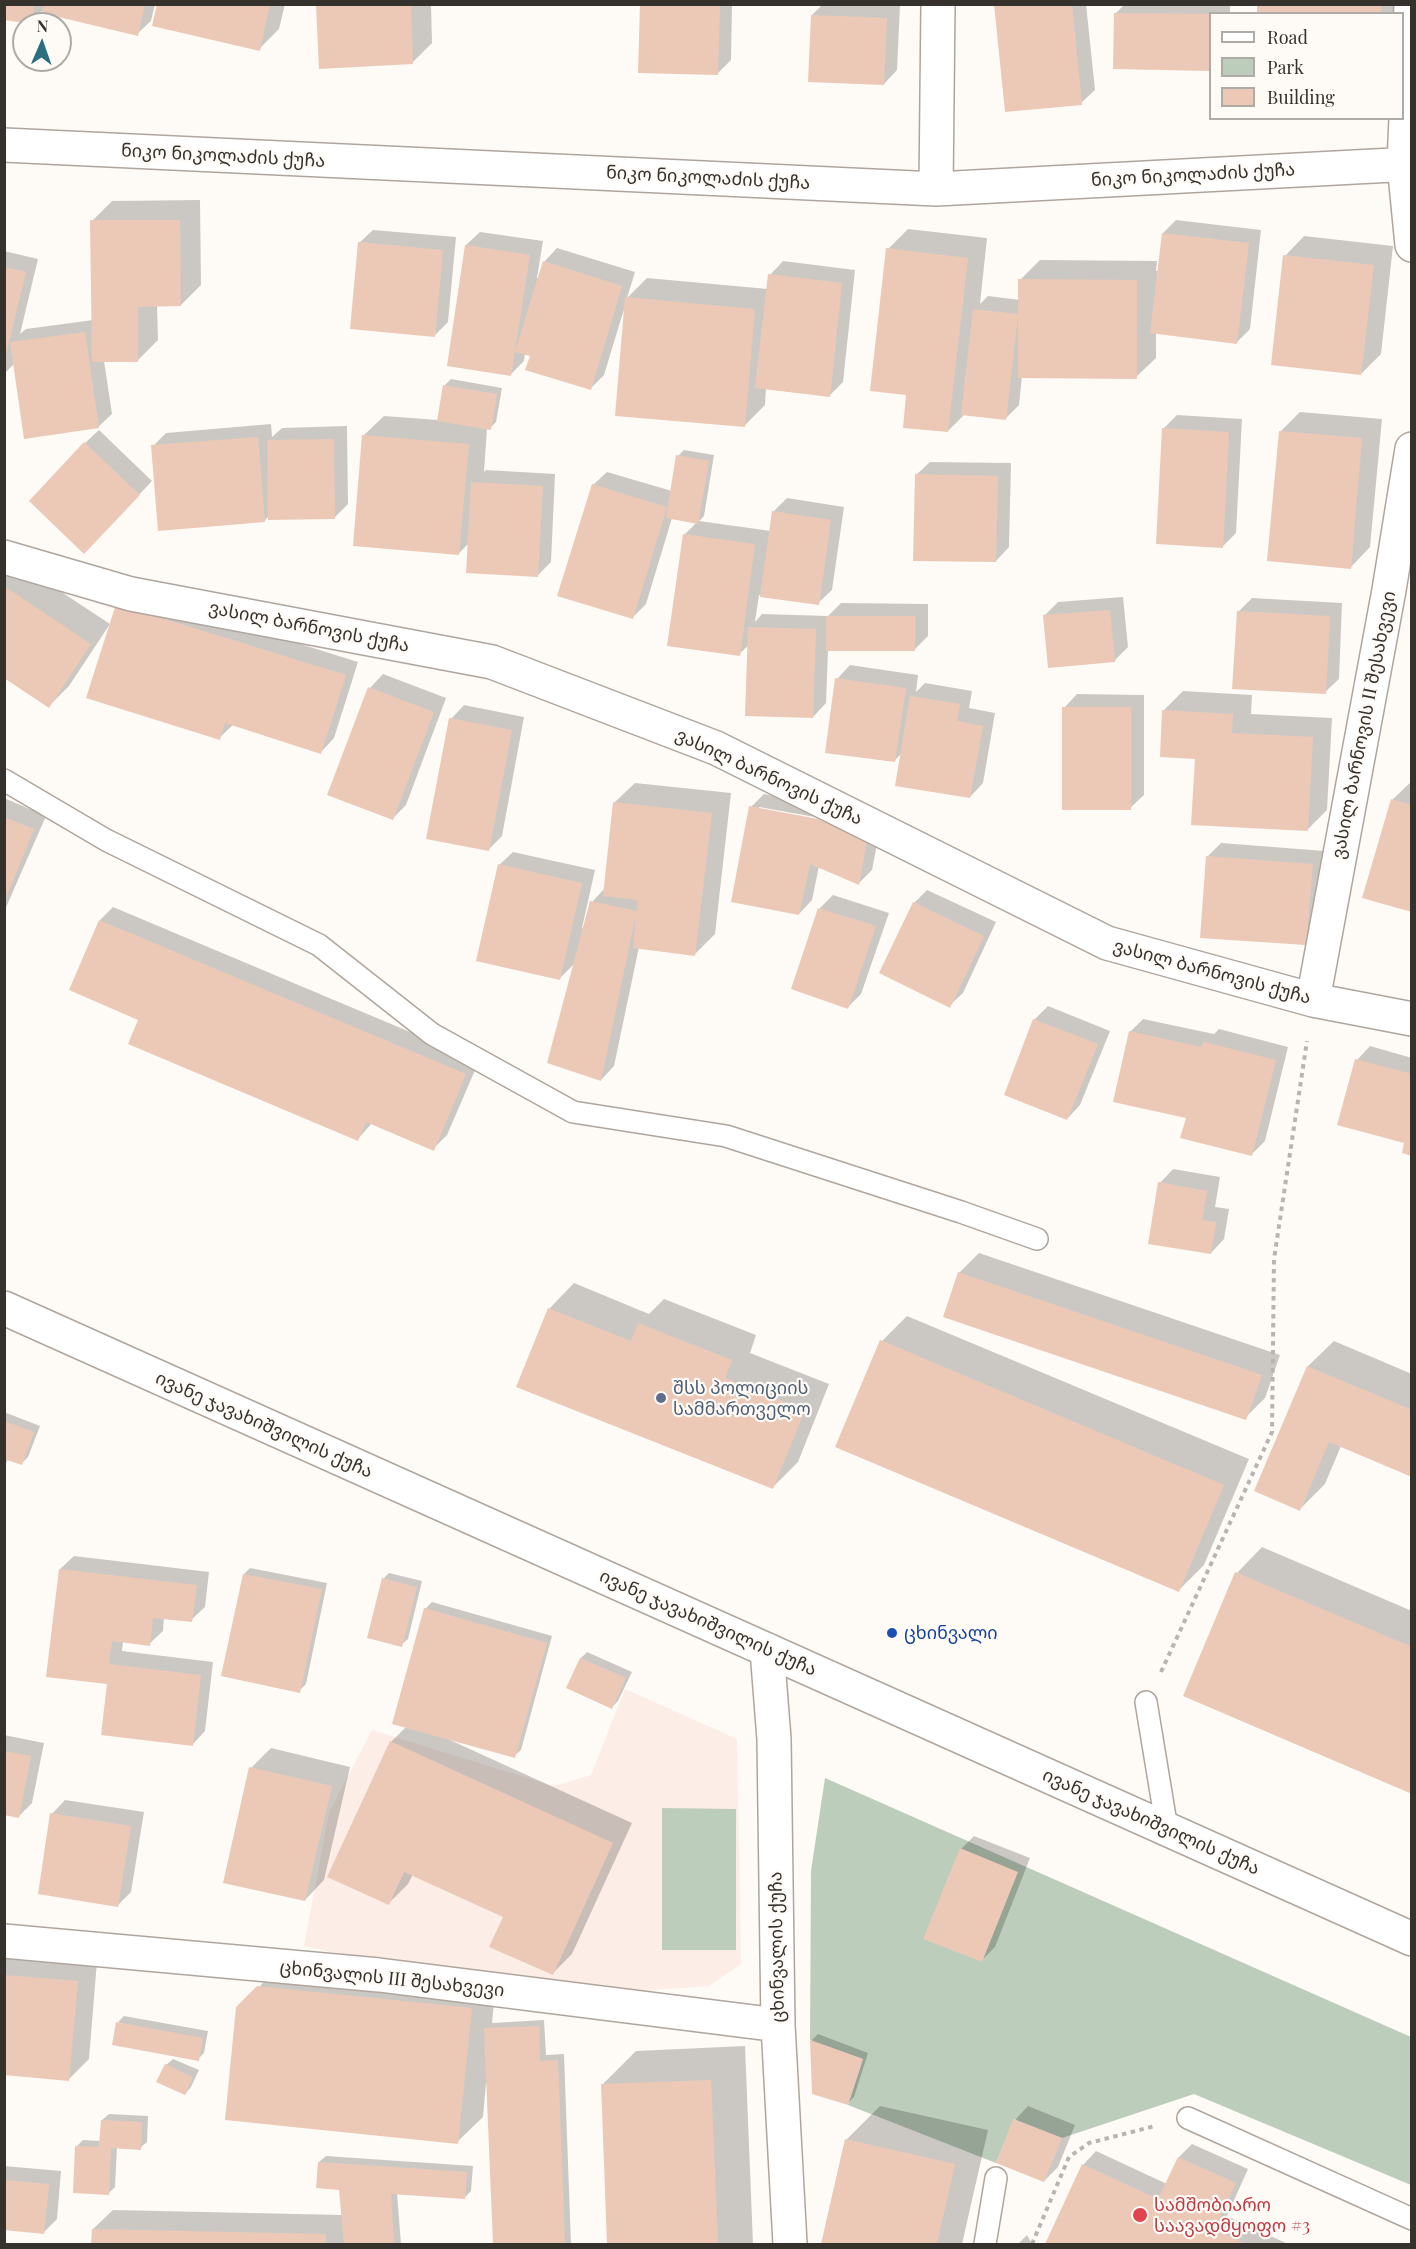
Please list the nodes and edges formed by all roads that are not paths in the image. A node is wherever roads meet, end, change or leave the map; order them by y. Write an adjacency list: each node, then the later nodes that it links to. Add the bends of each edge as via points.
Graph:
1 (938, 4): 5 (street)
2 (1411, 4): 4 (street)
3 (4, 145): 5 (street, ნიკო ნიკოლაძის ქუჩა)
4 (1408, 164): 5 (street, ნიკო ნიკოლაძის ქუჩა); 6 (street)
5 (936, 189)
6 (1412, 245)
7 (1412, 449): 10 (street, ვასილ ბარნოვის II შესახვევი)
8 (4, 557): 10 (street, ვასილ ბარნოვის ქუჩა, via 131,594 492,662 716,748 1107,943)
9 (4, 780): 12 (lane, via 106,840 319,945 432,1034 573,1112 726,1136)
10 (1313, 1000): 11 (street, ვასილ ბარნოვის ქუჩა)
11 (1412, 1019)
12 (1037, 1239)
13 (4, 1308): 14 (street, ივანე ჯავახიშვილის ქუჩა)
14 (767, 1650): 16 (street, ივანე ჯავახიშვილის ქუჩა); 19 (street, ცხინვალის ქუჩა, via 774,1739)
15 (1146, 1702): 16 (lane)
16 (1167, 1829): 17 (street, ივანე ჯავახიშვილის ქუჩა)
17 (1412, 1939)
18 (4, 1941): 19 (street, ცხინვალის III შესახვევი, via 378,1975)
19 (778, 2025): 23 (street, ცხინვალის ქუჩა)
20 (1188, 2118): 22 (lane)
21 (996, 2178): 24 (lane)
22 (1412, 2219)
23 (790, 2244)
24 (985, 2244)

